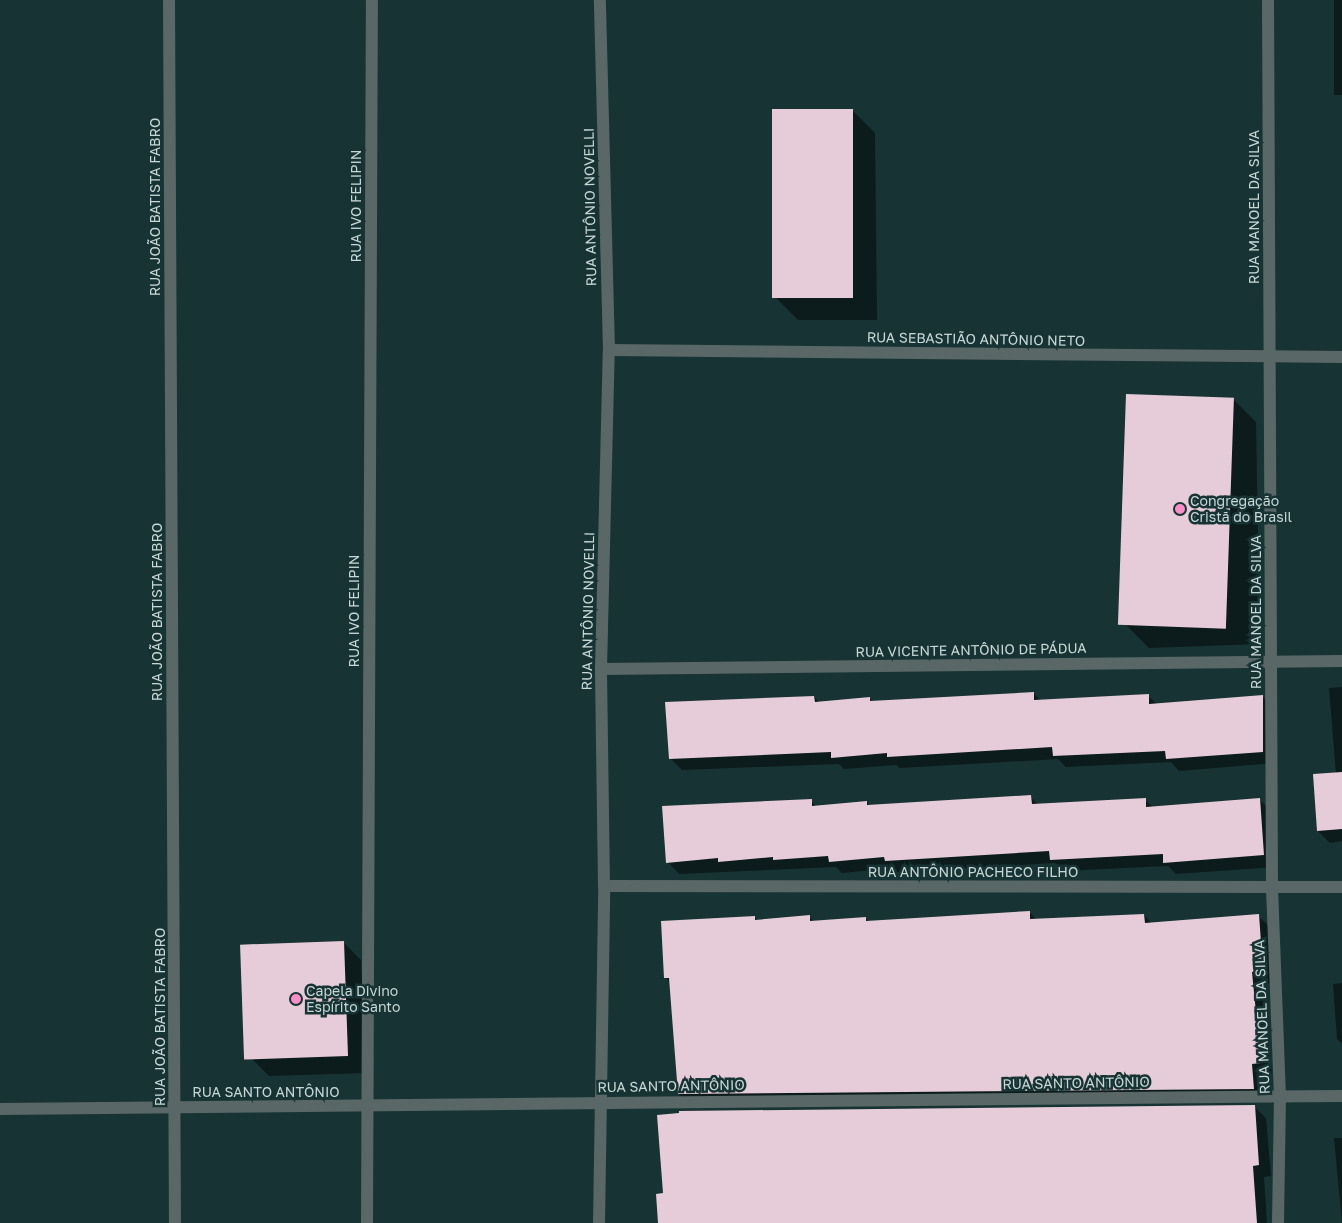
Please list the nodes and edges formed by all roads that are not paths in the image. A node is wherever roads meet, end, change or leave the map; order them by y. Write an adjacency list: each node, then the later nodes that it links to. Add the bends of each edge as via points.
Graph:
1 (169, 0): 17 (street, RUA JOÃO BATISTA FABRO)
2 (372, 0): 18 (street, RUA IVO FELIPIN)
3 (600, 0): 5 (street, RUA ANTÔNIO NOVELLI)
4 (1268, 0): 6 (street, RUA MANOEL DA SILVA)
5 (609, 350): 6 (street, RUA SEBASTIÃO ANTÔNIO NETO); 10 (street, RUA ANTÔNIO NOVELLI)
6 (1270, 357): 7 (street, RUA SEBASTIÃO ANTÔNIO NETO); 9 (street, RUA MANOEL DA SILVA)
7 (1342, 357)
8 (1342, 661): 9 (street, RUA VICENTE ANTÔNIO DE PÁDUA)
9 (1272, 662): 10 (street, RUA VICENTE ANTÔNIO DE PÁDUA); 12 (street, RUA MANOEL DA SILVA)
10 (601, 669): 11 (street, RUA ANTÔNIO NOVELLI)
11 (604, 886): 12 (street, RUA ANTÔNIO PACHECO FILHO); 16 (street, RUA ANTÔNIO NOVELLI)
12 (1272, 888): 13 (street, RUA ANTÔNIO PACHECO FILHO); 14 (street, RUA MANOEL DA SILVA)
13 (1342, 888)
14 (1280, 1096): 15 (street, RUA SANTO ANTÔNIO); 16 (street, RUA SANTO ANTÔNIO); 23 (street, RUA MANOEL DA SILVA)
15 (1342, 1096)
16 (599, 1102): 18 (street, RUA SANTO ANTÔNIO); 22 (street, RUA ANTÔNIO NOVELLI)
17 (175, 1107): 18 (street, RUA SANTO ANTÔNIO); 19 (street, RUA SANTO ANTÔNIO); 20 (street, RUA JOÃO BATISTA FABRO)
18 (367, 1108): 21 (street, RUA IVO FELIPIN)
19 (0, 1109)
20 (175, 1223)
21 (367, 1223)
22 (599, 1223)
23 (1278, 1223)

